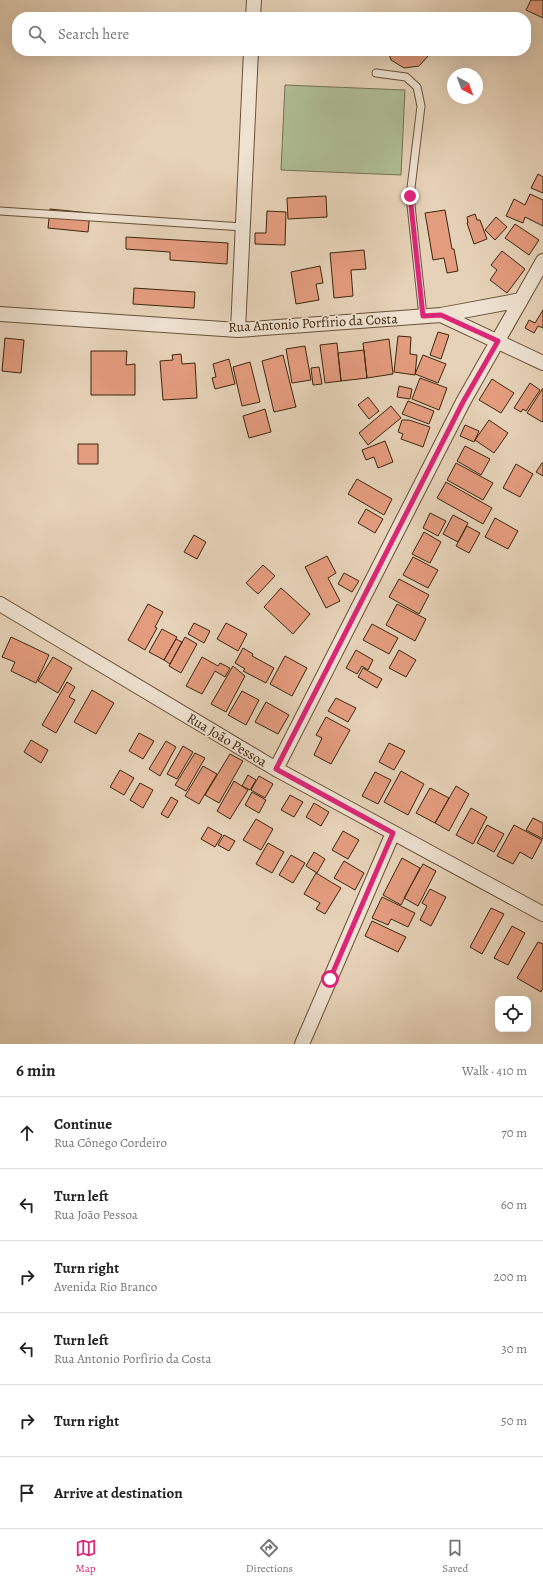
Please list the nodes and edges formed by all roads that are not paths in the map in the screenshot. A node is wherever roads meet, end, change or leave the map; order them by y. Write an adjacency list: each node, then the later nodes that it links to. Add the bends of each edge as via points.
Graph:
1 (254, 0): 2 (street)
2 (253, 12)
3 (251, 56): 6 (street)
4 (376, 73): 11 (lane, via 406,77 417,87 421,106 410,196)
5 (0, 211): 6 (lane)
6 (243, 227): 12 (street)
7 (543, 261): 8 (street)
8 (521, 300): 10 (street); 13 (street)
9 (0, 314): 12 (street, Rua Antonio Porfírio da Costa)
10 (441, 315): 11 (street, Rua Antonio Porfírio da Costa); 13 (street, Rua Antonio Porfírio da Costa)
11 (423, 316): 12 (street, Rua Antonio Porfírio da Costa)
12 (238, 330)
13 (498, 341): 14 (street, Rua Antonio Porfírio da Costa); 16 (street, via 463,402)
14 (543, 363)
15 (0, 604): 16 (street, Rua João Pessoa)
16 (276, 769): 17 (street, Rua João Pessoa)
17 (393, 833): 18 (street, Rua João Pessoa); 19 (street)
18 (543, 914)
19 (302, 1044)

